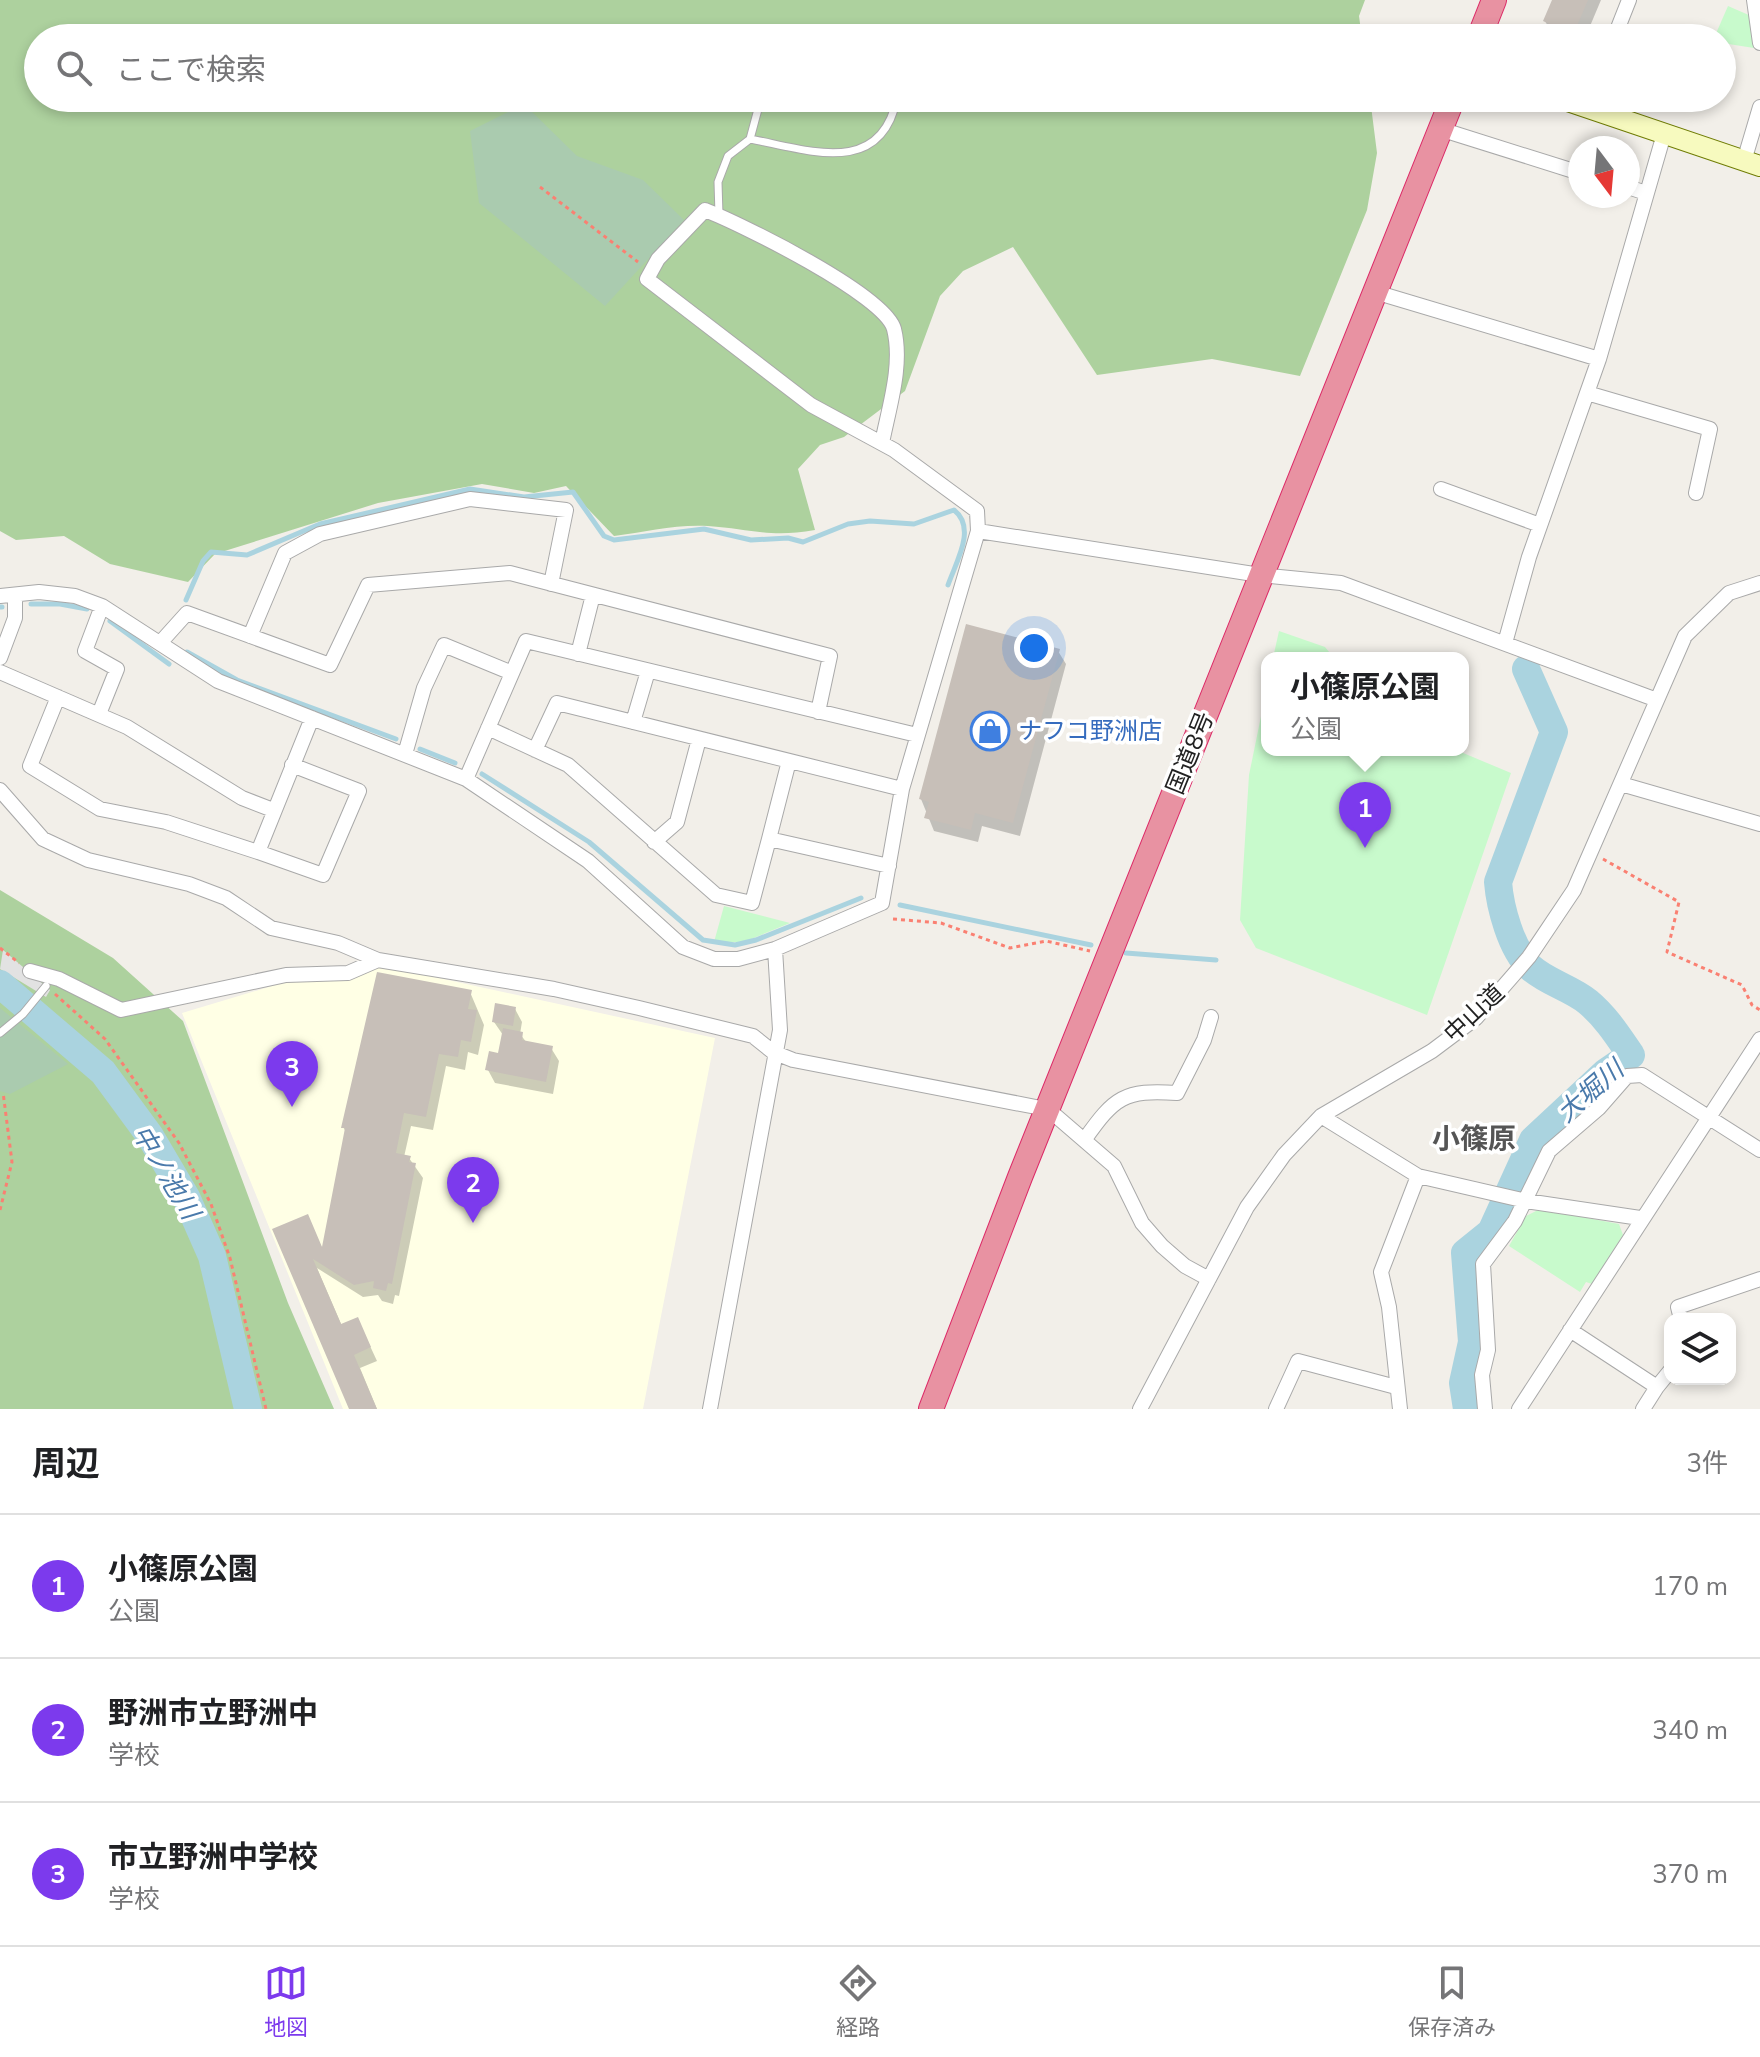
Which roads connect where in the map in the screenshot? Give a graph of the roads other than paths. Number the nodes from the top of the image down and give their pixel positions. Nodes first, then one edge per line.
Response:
1 (1494, 0) edge
2 (1629, 0) edge
3 (1754, 0) edge
4 (1485, 24) edge
5 (1620, 24) edge
6 (1760, 43) edge
7 (1760, 107) edge
8 (757, 112) edge
9 (894, 112) edge
10 (1447, 112) edge
11 (1610, 112) edge
12 (1440, 129) junction
13 (1664, 134) junction
14 (750, 139) junction
15 (1752, 164) edge
16 (1568, 169) edge
17 (1640, 191) edge
18 (1646, 193) junction
19 (719, 215) junction
20 (1375, 292) junction
21 (1599, 359) junction
22 (1587, 393) junction
23 (882, 443) junction
24 (1441, 489) dead end
25 (1696, 493) dead end
26 (1540, 525) junction
27 (978, 531) junction
28 (1260, 575) junction
29 (1760, 583) edge
30 (551, 584) junction
31 (593, 595) junction
32 (8, 596) edge
33 (102, 606) junction
34 (250, 636) junction
35 (160, 643) junction
36 (1505, 643) junction
37 (578, 654) junction
38 (0, 658) edge
39 (648, 671) junction
40 (0, 672) edge
41 (512, 673) junction
42 (58, 697) junction
43 (1657, 700) junction
44 (818, 712) junction
45 (99, 714) junction
46 (312, 718) junction
47 (633, 722) junction
48 (488, 728) junction
49 (917, 735) junction
50 (699, 739) junction
51 (535, 750) junction
52 (405, 754) junction
53 (789, 761) junction
54 (292, 765) junction
55 (466, 779) junction
56 (1621, 784) junction
57 (902, 789) junction
58 (3, 799) edge
59 (273, 810) junction
60 (1760, 824) edge
61 (769, 839) junction
62 (654, 842) junction
63 (258, 852) junction
64 (889, 866) junction
65 (775, 949) junction
66 (378, 960) junction
67 (30, 971) road end
68 (46, 986) road end
69 (1211, 1017) dead end
70 (0, 1033) edge
71 (1760, 1039) edge
72 (773, 1052) junction
73 (1047, 1111) junction
74 (1321, 1116) junction
75 (1709, 1118) junction
76 (1085, 1139) junction
77 (1760, 1150) edge
78 (1418, 1176) junction
79 (1522, 1200) junction
80 (1640, 1218) junction
81 (1209, 1279) junction
82 (1760, 1279) edge
83 (1680, 1313) edge
84 (1570, 1330) junction
85 (1664, 1378) edge
86 (1396, 1387) junction
87 (1657, 1387) junction
88 (710, 1409) edge
89 (931, 1409) edge
90 (1140, 1409) edge
91 (1276, 1409) edge
92 (1400, 1409) edge
93 (1485, 1409) edge
94 (1519, 1409) edge
95 (1643, 1409) edge

1 - 4 highway
2 - 5 street
3 - 6 street
7 - 15 street
8 - 14 lane
9 - 14 lane
10 - 12 highway, 国道8号
11 - 13 main road
12 - 16 street
12 - 20 highway, 国道8号
13 - 15 main road
13 - 18 street
14 - 19 lane
17 - 18 street
18 - 21 street
19 - 23 street
19 - 23 street
20 - 21 street
20 - 28 highway, 国道8号
21 - 22 street
22 - 25 street
22 - 26 street
23 - 27 street
24 - 26 street
26 - 36 street
27 - 28 street
27 - 49 street
28 - 36 street
28 - 73 highway, 国道8号
29 - 43 street, 中山道
30 - 31 street
30 - 34 street
30 - 34 street
31 - 37 street
31 - 44 street
32 - 33 street
32 - 38 street
33 - 35 street
33 - 45 street
34 - 35 street
35 - 46 street
36 - 43 street
37 - 39 street
37 - 41 street
39 - 44 street
39 - 47 street
40 - 42 street
41 - 48 street
41 - 52 street
42 - 45 street
42 - 63 street
43 - 56 street, 中山道
44 - 49 street
45 - 59 street
46 - 52 street
46 - 54 street
47 - 50 street
47 - 51 street
48 - 51 street
48 - 55 street
49 - 57 street
50 - 53 street
50 - 62 street
51 - 62 street
52 - 55 street
53 - 57 street
53 - 61 street
54 - 59 street
54 - 63 street
55 - 65 street
56 - 60 street
56 - 74 street, 中山道
57 - 64 street
58 - 66 street
59 - 63 street
61 - 62 street
61 - 64 street
64 - 65 street
65 - 72 street
66 - 67 street
66 - 72 street
68 - 70 lane
69 - 76 street
71 - 75 street
72 - 73 street
72 - 88 street
73 - 76 street
73 - 89 highway, 国道8号
74 - 78 street
74 - 81 street, 中山道
75 - 77 street
75 - 79 street
75 - 80 street
76 - 81 street
78 - 79 street
78 - 86 street
79 - 80 street
79 - 93 street
80 - 84 street
81 - 90 street, 中山道
82 - 83 street
84 - 87 street
84 - 94 street
85 - 87 street
86 - 91 street
86 - 92 street
87 - 95 street

